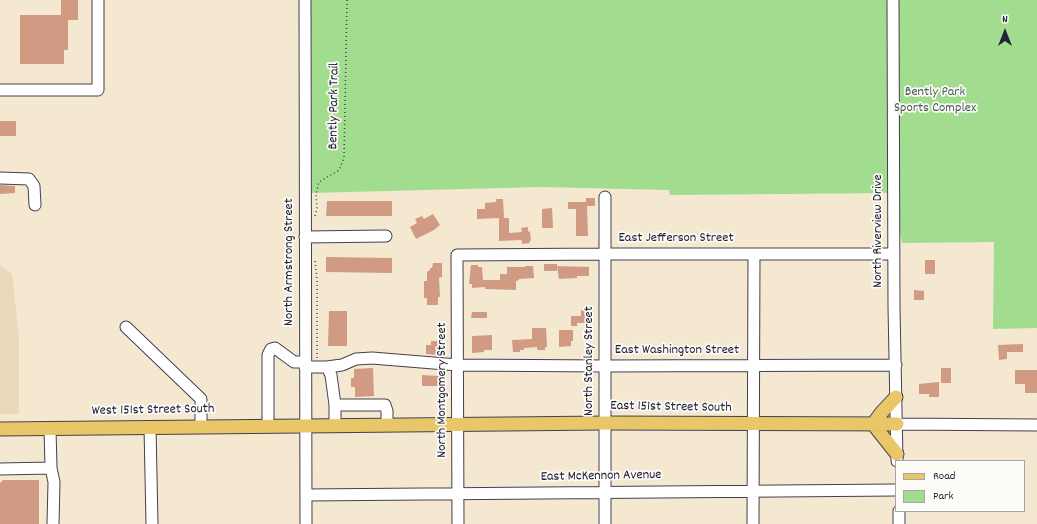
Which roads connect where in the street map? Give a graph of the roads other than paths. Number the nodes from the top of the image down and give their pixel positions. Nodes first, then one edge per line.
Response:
1 (98, 0) edge
2 (305, 0) edge
3 (893, 0) edge
4 (0, 90) edge
5 (0, 178) edge
6 (605, 198) dead end
7 (35, 205) dead end
8 (386, 236) dead end
9 (305, 237) junction
10 (606, 254) junction
11 (754, 254) junction
12 (894, 254) junction
13 (458, 255) joint
14 (126, 327) dead end
15 (305, 364) junction
16 (458, 365) junction
17 (753, 365) junction
18 (896, 365) junction
19 (606, 366) junction
20 (322, 367) junction
21 (896, 397) junction
22 (335, 405) junction
23 (605, 423) junction
24 (457, 424) junction
25 (873, 424) junction
26 (897, 424) junction
27 (387, 425) junction
28 (753, 425) junction
29 (1037, 425) edge
30 (150, 426) junction
31 (201, 426) junction
32 (268, 426) junction
33 (306, 426) junction
34 (335, 426) junction
35 (0, 429) edge
36 (50, 429) junction
37 (897, 457) edge
38 (51, 468) junction
39 (0, 469) edge
40 (895, 490) edge
41 (606, 492) junction
42 (753, 492) junction
43 (458, 494) junction
44 (306, 495) junction
45 (898, 512) edge
46 (53, 524) edge
47 (152, 524) edge
48 (306, 524) edge
49 (458, 524) edge
50 (605, 524) edge
51 (753, 524) edge
52 (899, 524) edge

1 - 4 street
2 - 9 street, North Armstrong Street
3 - 12 street, North Riverview Drive
5 - 7 street
6 - 10 street, North Stanley Street
8 - 9 street
9 - 15 street, North Armstrong Street
10 - 11 street, East Jefferson Street
10 - 13 street, East Jefferson Street
10 - 19 street, North Stanley Street
11 - 12 street, East Jefferson Street
11 - 17 street
12 - 18 street, North Riverview Drive
13 - 16 street, North Montgomery Street
14 - 31 street
15 - 20 street, East Washington Street
15 - 32 street, East Washington Street
15 - 33 street, North Armstrong Street
16 - 19 street, East Washington Street
16 - 20 street, East Washington Street
16 - 24 street, North Montgomery Street
17 - 18 street, East Washington Street
17 - 19 street, East Washington Street
17 - 28 street
18 - 21 street, North Riverview Drive
19 - 23 street, North Stanley Street
20 - 22 street
21 - 25 main road
21 - 26 street, North Riverview Drive
22 - 27 street
22 - 34 street
23 - 24 main road, East 151st Street South
23 - 28 main road, East 151st Street South
23 - 41 street, North Stanley Street
24 - 27 main road, East 151st Street South
24 - 43 street, North Montgomery Street
25 - 26 main road, East 151st Street South
25 - 28 main road, East 151st Street South
25 - 37 main road
26 - 29 street, East 151st Street South
26 - 37 street, North Riverview Drive
27 - 34 main road, East 151st Street South
28 - 42 street
30 - 31 main road, West 151st Street South
30 - 36 main road, West 151st Street South
30 - 47 street
31 - 32 main road, West 151st Street South
32 - 33 main road, West 151st Street South
33 - 34 main road, East 151st Street South
33 - 44 street, North Armstrong Street
35 - 36 main road, West 151st Street South
36 - 38 street
38 - 39 street
38 - 46 street
40 - 42 street, East McKennon Avenue
41 - 42 street, East McKennon Avenue
41 - 43 street, East McKennon Avenue
41 - 50 street, North Stanley Street
42 - 51 street
43 - 44 street, East McKennon Avenue
43 - 49 street, North Montgomery Street
44 - 48 street, North Armstrong Street
45 - 52 street

